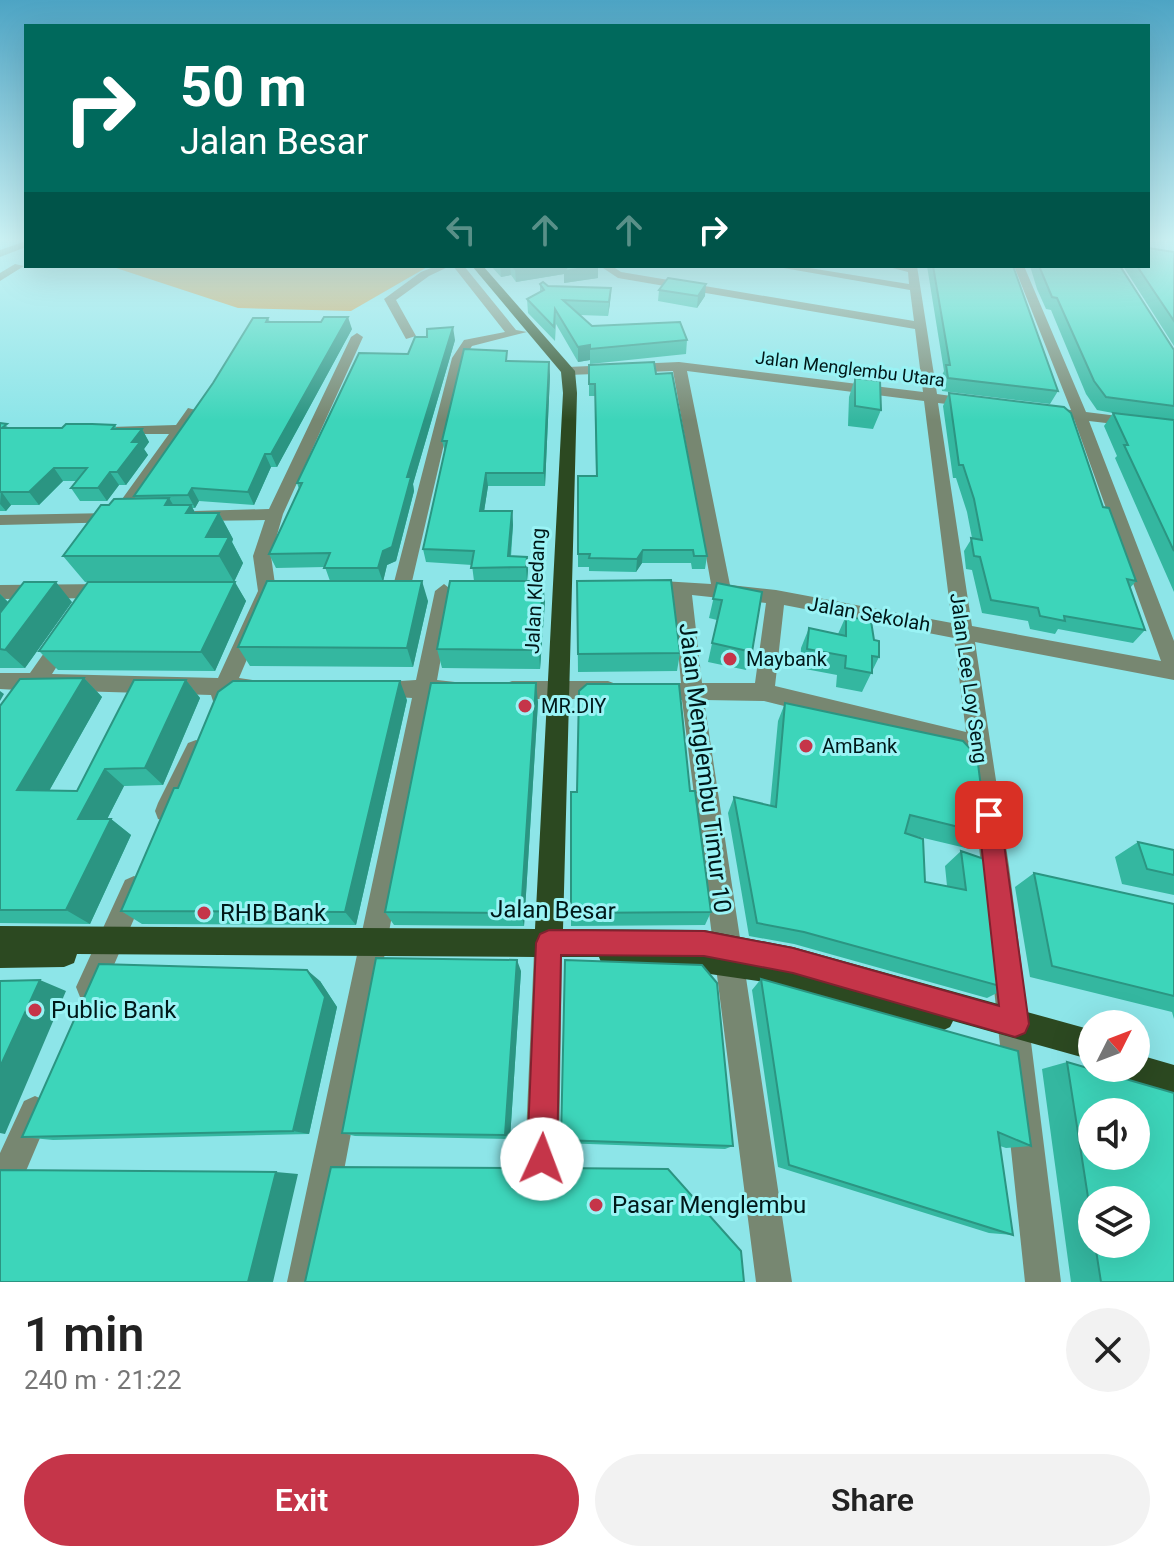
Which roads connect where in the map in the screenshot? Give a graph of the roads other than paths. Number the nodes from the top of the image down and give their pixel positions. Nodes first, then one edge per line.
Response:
1 (391, 301) edge
2 (486, 301) edge
3 (507, 301) edge
4 (771, 301) edge
5 (918, 301) edge
6 (1033, 301) edge
7 (921, 326) junction
8 (533, 330) junction
9 (513, 334) junction
10 (410, 336) dead end
11 (357, 337) dead end
12 (679, 366) junction
13 (568, 371) junction
14 (205, 394) edge
15 (930, 398) junction
16 (990, 405) edge
17 (1035, 410) edge
18 (1080, 415) junction
19 (1174, 427) edge
20 (180, 429) junction
21 (105, 430) edge
22 (275, 514) junction
23 (180, 517) edge
24 (0, 520) edge
25 (652, 585) edge
26 (682, 587) junction
27 (721, 589) junction
28 (97, 591) junction
29 (128, 591) edge
30 (0, 592) edge
31 (776, 597) junction
32 (962, 631) junction
33 (1174, 670) edge
34 (0, 681) edge
35 (35, 683) junction
36 (225, 687) junction
37 (271, 688) edge
38 (349, 688) edge
39 (426, 689) junction
40 (557, 690) junction
41 (692, 691) junction
42 (764, 692) junction
43 (0, 734) edge
44 (979, 745) junction
45 (155, 840) edge
46 (142, 869) edge
47 (0, 940) edge
48 (109, 946) junction
49 (371, 946) junction
50 (548, 948) junction
51 (0, 954) edge
52 (730, 957) junction
53 (82, 1008) edge
54 (1015, 1029) junction
55 (1078, 1042) edge
56 (1078, 1052) edge
57 (1150, 1062) edge
58 (1174, 1068) edge
59 (1150, 1074) edge
60 (50, 1079) edge
61 (1174, 1081) edge
62 (542, 1159) dead end
63 (0, 1192) edge
64 (305, 1282) edge
65 (774, 1282) edge
66 (1043, 1282) edge

1 - 10 street
2 - 9 street
3 - 8 main road
4 - 7 street
5 - 7 street, Jalan Lee Loy Seng
6 - 18 street
7 - 15 street, Jalan Lee Loy Seng
8 - 9 street
8 - 13 main road
9 - 39 street
11 - 22 street
12 - 13 street, Jalan Menglembu Utara
12 - 15 street, Jalan Menglembu Utara
12 - 27 street
13 - 40 main road, Jalan Kledang
14 - 20 street
15 - 16 street, Jalan Menglembu Utara
15 - 32 street, Jalan Lee Loy Seng
17 - 18 street
18 - 19 street
18 - 33 street
20 - 21 street
20 - 24 street
22 - 23 street
22 - 36 street
25 - 26 street, Jalan Sekolah
26 - 27 street, Jalan Sekolah
26 - 41 street, Jalan Menglembu Timur 10
27 - 31 street, Jalan Sekolah
28 - 29 street
28 - 30 street
28 - 35 street
31 - 32 street, Jalan Sekolah
31 - 42 street
32 - 33 street, Jalan Sekolah
32 - 44 street, Jalan Lee Loy Seng
34 - 35 street
35 - 36 street
35 - 43 street
36 - 37 street
36 - 45 street
38 - 39 street
39 - 40 street
39 - 49 street
40 - 41 street
40 - 50 main road, Jalan Kledang
41 - 42 street
41 - 52 street, Jalan Menglembu Timur 10
42 - 44 street
44 - 54 street, Jalan Lee Loy Seng
46 - 48 street
47 - 48 main road, Jalan Besar
48 - 49 main road, Jalan Besar
48 - 51 main road, Jalan Besar
48 - 53 street
49 - 50 main road, Jalan Besar
49 - 64 street
50 - 52 main road, Jalan Besar
50 - 62 street
52 - 54 main road, Jalan Besar
52 - 65 street, Jalan Menglembu Timur 10
54 - 55 main road, Jalan Besar
54 - 56 main road, Jalan Besar
54 - 66 street, Jalan Lee Loy Seng
57 - 58 main road
59 - 61 main road
60 - 63 street

